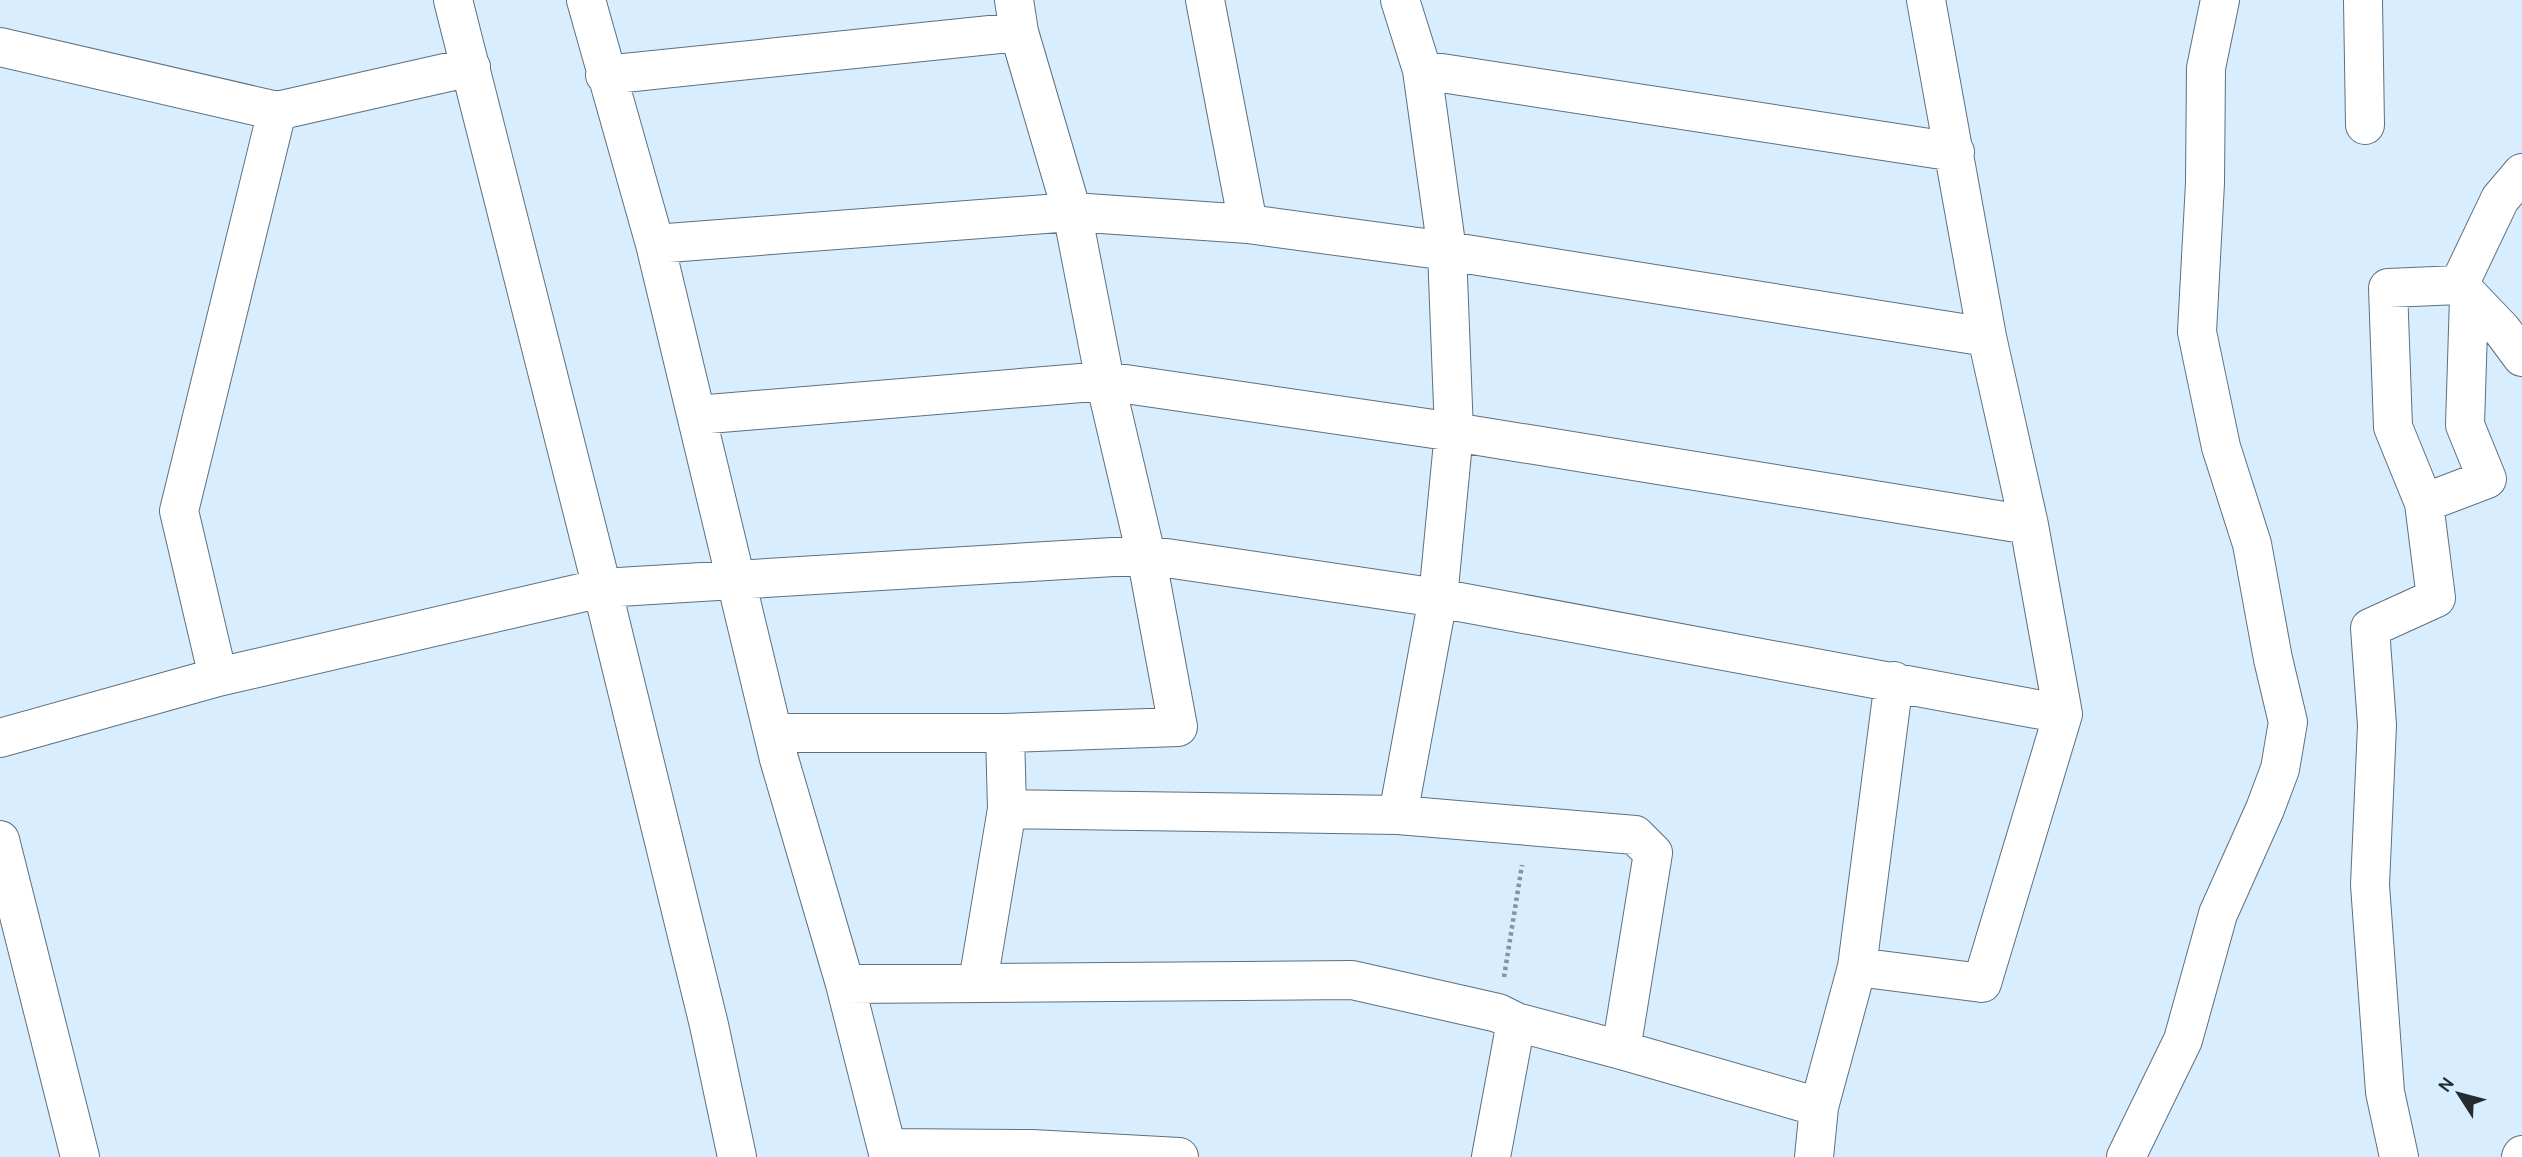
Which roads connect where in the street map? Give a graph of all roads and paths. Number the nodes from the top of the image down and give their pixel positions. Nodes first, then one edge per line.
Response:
1 (453, 0) edge
2 (586, 0) edge
3 (1205, 0) edge
4 (1400, 0) edge
5 (1926, 0) edge
6 (2220, 0) edge
7 (2363, 0) edge
8 (1017, 16) edge
9 (0, 47) edge
10 (471, 67) junction
11 (1422, 70) junction
12 (605, 75) junction
13 (277, 111) junction
14 (2365, 124) dead end
15 (1955, 152) junction
16 (2522, 173) edge
17 (1072, 212) junction
18 (1248, 224) junction
19 (654, 244) junction
20 (1447, 251) junction
21 (2464, 291) junction
22 (1987, 337) junction
23 (2522, 357) edge
24 (1105, 381) junction
25 (697, 415) junction
26 (1454, 432) junction
27 (2424, 503) junction
28 (2029, 525) junction
29 (1146, 555) junction
30 (736, 580) junction
31 (602, 588) junction
32 (1438, 598) junction
33 (218, 677) junction
34 (1894, 681) junction
35 (2063, 713) junction
36 (774, 733) junction
37 (1005, 733) junction
38 (0, 738) edge
39 (1007, 809) junction
40 (1398, 815) junction
41 (0, 840) edge
42 (1857, 967) junction
43 (978, 982) junction
44 (845, 984) junction
45 (1516, 1022) junction
46 (1621, 1050) junction
47 (1819, 1107) junction
48 (888, 1152) edge
49 (80, 1157) edge
50 (737, 1157) edge
51 (1179, 1157) edge
52 (1491, 1157) edge
53 (1814, 1157) edge
54 (2126, 1157) edge
55 (2399, 1157) edge

1 - 10 street
2 - 12 street
3 - 18 street
4 - 11 street
5 - 15 street
6 - 54 street
7 - 14 street
8 - 12 street
8 - 17 street
9 - 13 street
10 - 13 street
10 - 31 street
11 - 15 street
11 - 20 street
12 - 19 street
13 - 33 street
15 - 22 street
16 - 21 street
17 - 18 street
17 - 19 street
17 - 24 street
18 - 20 street
19 - 25 street
20 - 22 street
20 - 26 street
21 - 23 street
21 - 27 street
21 - 27 street
22 - 28 street
24 - 25 street
24 - 26 street
24 - 29 street
25 - 30 street
26 - 28 street
26 - 32 street
27 - 55 street
28 - 35 street
29 - 30 street
29 - 32 street
29 - 37 street
30 - 31 street
30 - 36 street
31 - 33 street
31 - 50 street
32 - 34 street
32 - 40 street
33 - 38 street
34 - 35 street
34 - 42 street
35 - 42 street
36 - 37 street
36 - 44 street
37 - 39 street
39 - 40 street
39 - 43 street
40 - 46 street
41 - 49 street
42 - 47 street
43 - 44 street
43 - 45 street
44 - 48 street
45 - 46 street
45 - 52 street
46 - 47 street
47 - 53 street
48 - 51 street

